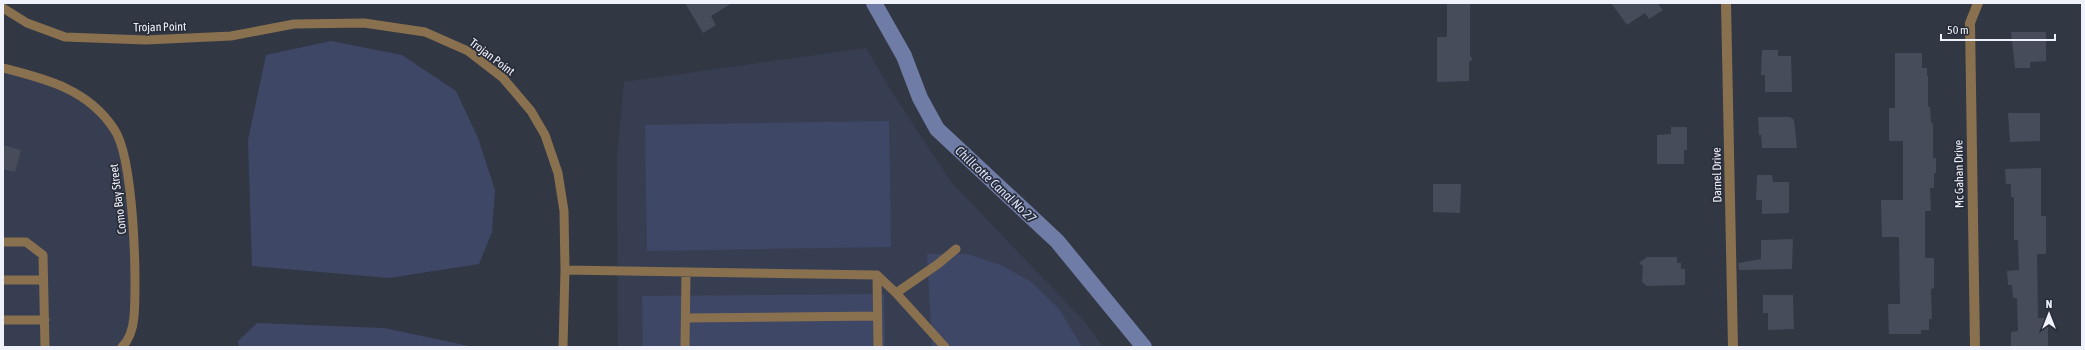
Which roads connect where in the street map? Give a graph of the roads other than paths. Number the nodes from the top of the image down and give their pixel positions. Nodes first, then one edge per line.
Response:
1 (1726, 3) edge
2 (1978, 3) edge
3 (3, 8) edge
4 (3, 68) edge
5 (3, 242) edge
6 (956, 249) dead end
7 (565, 270) junction
8 (686, 272) junction
9 (877, 275) junction
10 (3, 280) edge
11 (43, 280) junction
12 (896, 292) junction
13 (877, 316) junction
14 (686, 318) junction
15 (3, 320) edge
16 (44, 320) junction
17 (45, 347) edge
18 (122, 347) edge
19 (563, 347) edge
20 (685, 347) edge
21 (878, 347) edge
22 (945, 347) edge
23 (1733, 347) edge
24 (1975, 347) edge

1 - 23 street, Darnel Drive
2 - 24 street, Mc Gahan Drive
3 - 7 lane, Trojan Point
4 - 18 lane, Como Bay Street
5 - 11 lane
6 - 12 lane
7 - 8 lane
7 - 19 lane, Trojan Point
8 - 9 lane
8 - 14 lane
9 - 12 lane
9 - 13 lane
10 - 11 lane
11 - 16 lane
12 - 22 lane
13 - 14 lane
13 - 21 lane
14 - 20 lane
15 - 16 lane
16 - 17 lane

